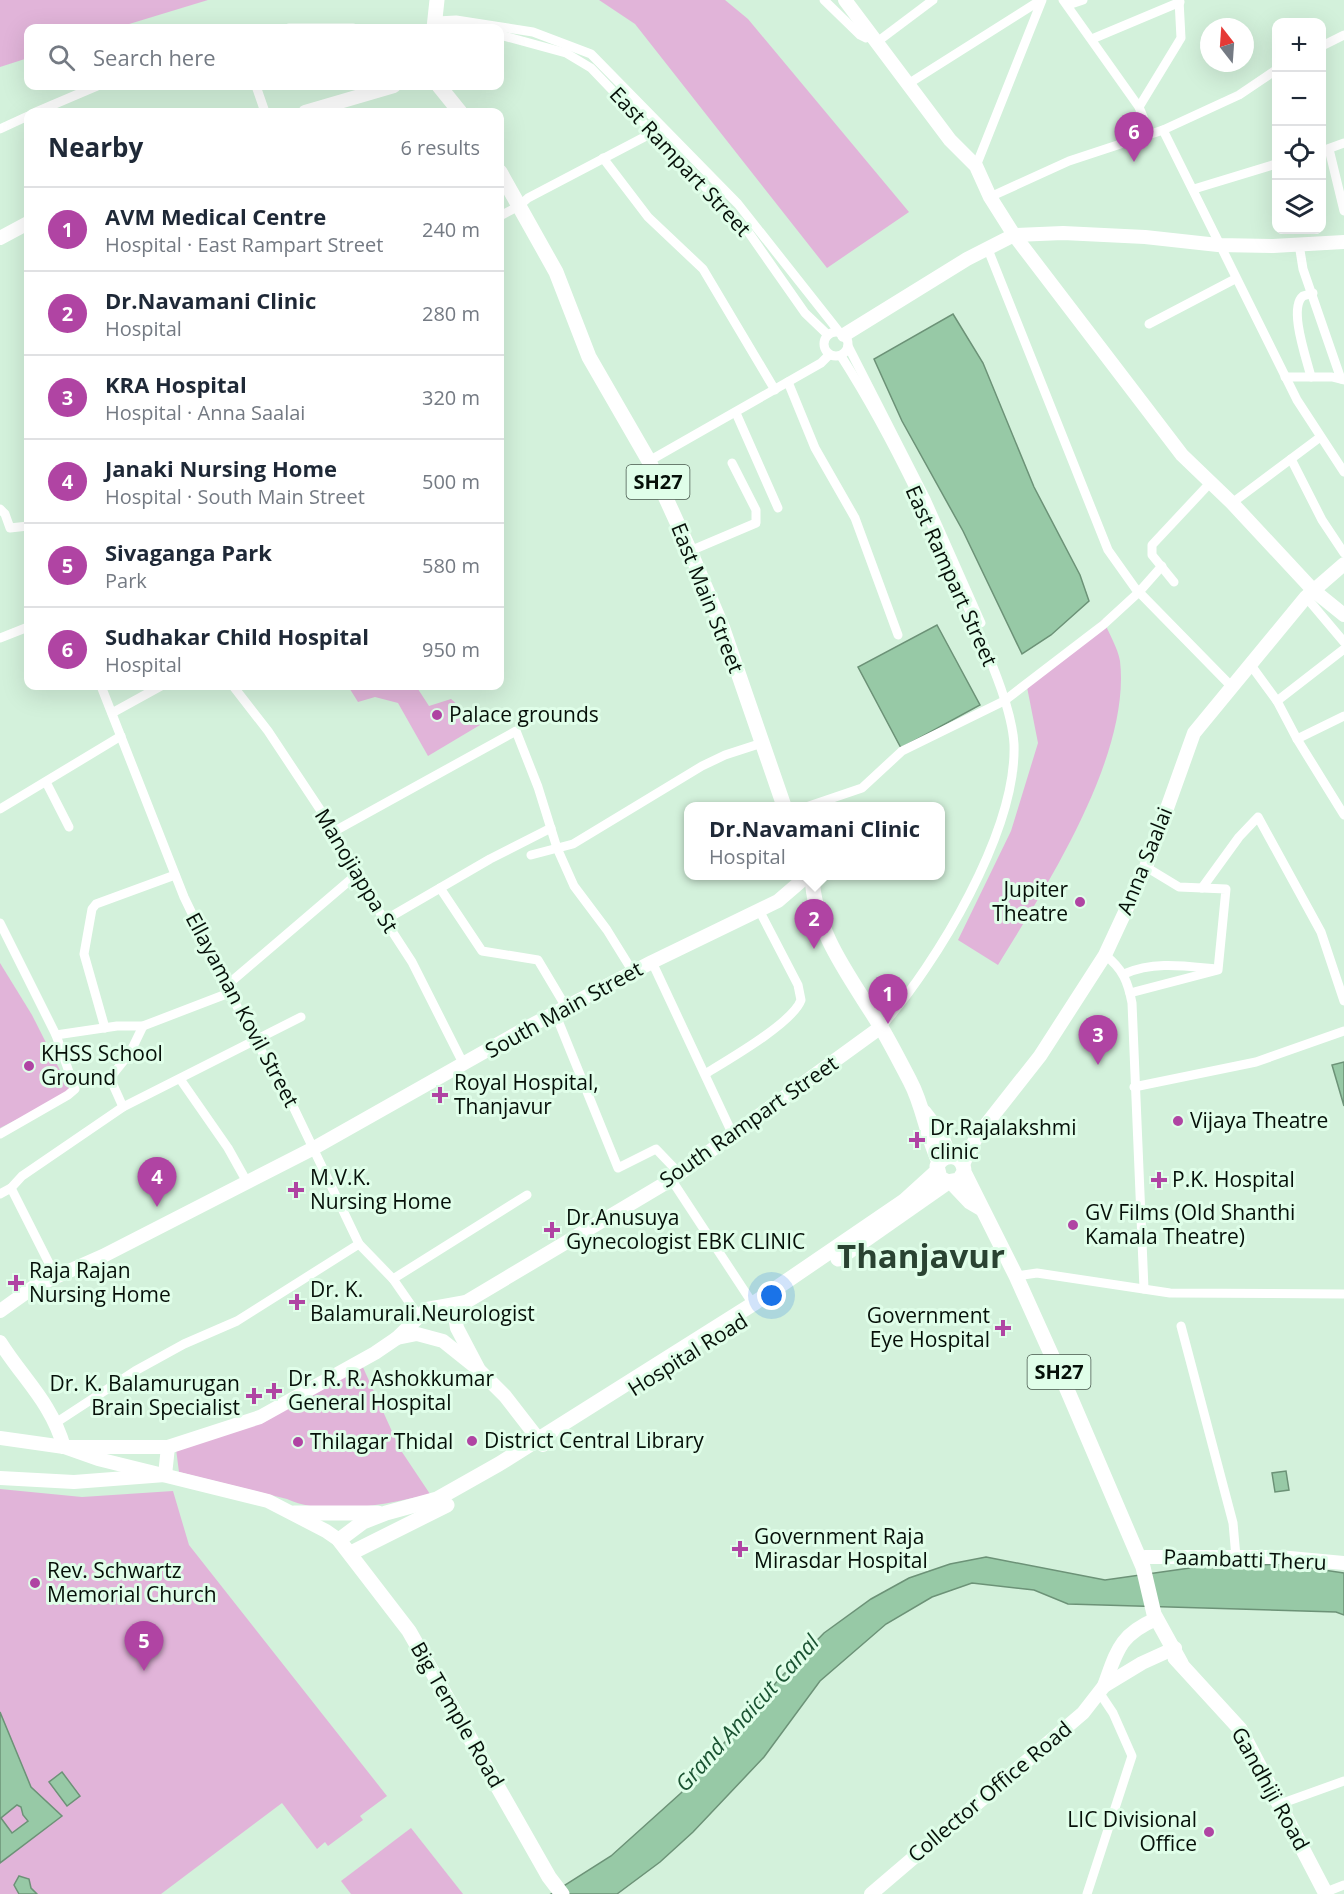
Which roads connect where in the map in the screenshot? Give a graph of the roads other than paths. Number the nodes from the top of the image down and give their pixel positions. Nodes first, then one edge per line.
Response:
1 (437, 0) edge
2 (824, 0) edge
3 (845, 0) edge
4 (933, 0) edge
5 (1042, 0) edge
6 (1083, 0) edge
7 (1180, 1) edge
8 (1065, 3) edge
9 (439, 24) edge
10 (445, 24) edge
11 (482, 24) edge
12 (504, 27) edge
13 (1344, 35) edge
14 (504, 36) edge
15 (874, 38) junction
16 (1092, 39) junction
17 (1326, 44) edge
18 (1273, 72) edge
19 (908, 84) junction
20 (88, 90) edge
21 (257, 90) edge
22 (384, 90) edge
23 (442, 90) edge
24 (1139, 107) junction
25 (45, 108) edge
26 (264, 108) edge
27 (338, 108) edge
28 (457, 108) edge
29 (24, 118) edge
30 (0, 129) edge
31 (1163, 130) junction
32 (652, 133) junction
33 (1150, 134) junction
34 (1344, 143) edge
35 (1326, 150) edge
36 (1326, 153) edge
37 (603, 158) junction
38 (1272, 165) edge
39 (976, 166) junction
40 (504, 179) edge
41 (1194, 189) junction
42 (990, 196) junction
43 (519, 206) junction
44 (1344, 211) edge
45 (504, 214) edge
46 (24, 225) edge
47 (1014, 235) junction
48 (0, 238) edge
49 (1344, 242) edge
50 (1299, 244) junction
51 (1218, 245) junction
52 (987, 247) junction
53 (1235, 279) junction
54 (1313, 293) junction
55 (1149, 324) dead end
56 (828, 335) junction
57 (844, 338) junction
58 (829, 355) junction
59 (841, 356) junction
60 (1285, 377) junction
61 (1311, 377) junction
62 (1342, 379) edge
63 (788, 382) junction
64 (774, 390) junction
65 (736, 413) junction
66 (1319, 438) junction
67 (1291, 459) junction
68 (649, 461) junction
69 (732, 463) dead end
70 (1344, 472) edge
71 (1210, 483) junction
72 (1232, 503) junction
73 (778, 508) dead end
74 (0, 509) edge
75 (24, 526) edge
76 (690, 551) junction
77 (1344, 553) edge
78 (1344, 564) edge
79 (1162, 566) junction
80 (1174, 582) dead end
81 (1139, 592) junction
82 (1310, 594) junction
83 (1344, 615) edge
84 (24, 629) edge
85 (898, 635) dead end
86 (0, 638) edge
87 (1344, 642) edge
88 (1344, 649) edge
89 (990, 654) junction
90 (1250, 664) junction
91 (1232, 687) junction
92 (103, 690) edge
93 (155, 690) edge
94 (239, 690) edge
95 (1277, 701) junction
96 (1004, 702) junction
97 (113, 716) junction
98 (1344, 716) edge
99 (121, 736) junction
100 (1297, 739) junction
101 (762, 742) junction
102 (46, 782) junction
103 (782, 802) edge
104 (823, 802) edge
105 (0, 808) edge
106 (1344, 815) edge
107 (69, 827) dead end
108 (551, 828) junction
109 (333, 832) junction
110 (557, 849) junction
111 (531, 855) dead end
112 (1146, 867) junction
113 (175, 874) junction
114 (356, 875) junction
115 (802, 880) edge
116 (812, 880) edge
117 (440, 888) junction
118 (1202, 888) junction
119 (759, 910) junction
120 (385, 920) junction
121 (0, 923) edge
122 (1105, 955) junction
123 (652, 962) junction
124 (1218, 970) junction
125 (633, 972) junction
126 (1124, 974) junction
127 (228, 989) junction
128 (1130, 993) junction
129 (1344, 1001) edge
130 (561, 1010) junction
131 (301, 1017) dead end
132 (143, 1026) junction
133 (881, 1027) junction
134 (105, 1028) junction
135 (1344, 1031) edge
136 (56, 1035) junction
137 (258, 1041) junction
138 (464, 1065) junction
139 (705, 1074) junction
140 (180, 1079) junction
141 (1134, 1088) junction
142 (123, 1107) junction
143 (0, 1134) edge
144 (733, 1135) junction
145 (314, 1148) junction
146 (951, 1168) junction
147 (675, 1176) junction
148 (247, 1182) junction
149 (11, 1188) junction
150 (0, 1194) edge
151 (527, 1195) dead end
152 (359, 1244) junction
153 (1016, 1276) junction
154 (56, 1277) junction
155 (393, 1279) junction
156 (1144, 1289) junction
157 (1344, 1294) edge
158 (466, 1302) junction
159 (753, 1304) junction
160 (0, 1311) edge
161 (417, 1315) junction
162 (1181, 1326) dead end
163 (397, 1338) junction
164 (0, 1342) edge
165 (478, 1369) junction
166 (57, 1422) junction
167 (0, 1438) edge
168 (541, 1442) junction
169 (64, 1447) junction
170 (168, 1447) junction
171 (165, 1475) junction
172 (0, 1478) edge
173 (294, 1513) junction
174 (386, 1513) junction
175 (396, 1528) junction
176 (339, 1540) junction
177 (351, 1553) junction
178 (1236, 1557) junction
179 (1344, 1563) edge
180 (1141, 1565) junction
181 (378, 1588) junction
182 (1151, 1618) junction
183 (1172, 1650) junction
184 (1101, 1689) junction
185 (1344, 1781) edge
186 (1280, 1804) junction
187 (1344, 1885) edge
188 (558, 1889) edge
189 (1326, 1893) edge
190 (871, 1894) edge
191 (1087, 1894) edge

1 - 9 main road
2 - 15 street
3 - 15 street
4 - 15 street
5 - 19 street
5 - 39 street
6 - 8 street
7 - 16 street
7 - 24 street
8 - 16 street
10 - 11 street
12 - 57 street
13 - 17 street
14 - 32 street, East Rampart Street
15 - 19 street
16 - 24 street
18 - 31 street
19 - 39 street
20 - 25 street
21 - 26 street
22 - 27 street
23 - 28 main road
24 - 33 street
29 - 30 street
31 - 33 street
31 - 41 street
32 - 37 street
32 - 56 street, East Rampart Street
33 - 42 street
34 - 35 street
36 - 44 street
37 - 43 street
37 - 64 street
38 - 41 street
39 - 42 street
40 - 43 main road, East Main Street / SH27
41 - 51 street
42 - 47 street
43 - 45 street
43 - 68 main road, East Main Street / SH27
46 - 48 street
47 - 51 street
47 - 52 street
47 - 71 street
49 - 50 street
50 - 51 street
50 - 54 street
51 - 53 street
52 - 57 street
52 - 81 street
53 - 55 street
53 - 60 street
54 - 61 street
54 - 62 street
56 - 57 street
56 - 58 street
57 - 59 street
57 - 89 street
58 - 59 street
58 - 63 street
59 - 89 street, East Rampart Street
60 - 61 street
60 - 66 street
61 - 62 street
63 - 64 street
63 - 85 street
64 - 65 street
65 - 68 street
65 - 73 street
66 - 67 street
66 - 70 street
67 - 72 street
67 - 77 street
68 - 76 main road, East Main Street / SH27
69 - 76 street
71 - 72 street
71 - 79 street
72 - 82 street
74 - 75 street
76 - 101 main road, East Main Street / SH27
78 - 82 street, Anna Saalai
79 - 80 street
79 - 81 street
81 - 91 street
81 - 96 street
82 - 83 street
82 - 87 street
82 - 90 street, Anna Saalai
84 - 86 street
88 - 95 street
89 - 96 street, East Rampart Street
90 - 91 street, Anna Saalai
90 - 95 street
91 - 112 street, Anna Saalai
92 - 97 street, Ellayaman Kovil Street
93 - 97 street
94 - 109 street, Manojiappa St
95 - 100 street
96 - 104 street
96 - 133 street, East Rampart Street
97 - 99 street, Ellayaman Kovil Street
98 - 100 street
99 - 102 street
99 - 113 street, Ellayaman Kovil Street
100 - 106 street
101 - 103 main road, East Main Street / SH27
101 - 110 street
102 - 105 street
102 - 107 street
108 - 109 street
108 - 110 street
108 - 117 street
109 - 114 street, Manojiappa St
110 - 111 street
110 - 125 street
112 - 118 street
112 - 122 street, Anna Saalai
113 - 127 street, Ellayaman Kovil Street
113 - 134 street
114 - 120 street, Manojiappa St
114 - 127 street
115 - 119 street, South Main Street
116 - 133 main road, SH27
117 - 120 street
117 - 130 street
118 - 124 street
118 - 129 street
119 - 123 street, South Main Street
119 - 139 street
120 - 138 street, Manojiappa St
121 - 136 street
122 - 126 street
122 - 146 street, Anna Saalai
123 - 125 street, South Main Street
123 - 139 street
124 - 126 street
124 - 128 street
125 - 130 street, South Main Street
126 - 128 street
127 - 132 street
127 - 137 street, Ellayaman Kovil Street
128 - 141 street
130 - 138 street, South Main Street
130 - 147 street
131 - 137 street
132 - 134 street
132 - 142 street
133 - 144 street, South Rampart Street
133 - 146 main road, SH27
134 - 136 street
135 - 141 street
136 - 143 street
137 - 140 street
137 - 145 street, Ellayaman Kovil Street
138 - 145 street, South Main Street
139 - 144 street
140 - 142 street
140 - 148 street
141 - 156 street
142 - 149 street
144 - 147 street, South Rampart Street
145 - 148 street, South Main Street
145 - 152 street, Ellayaman Kovil Street
146 - 153 main road, SH27
146 - 159 main road, Hospital Road
146 - 168 main road, Hospital Road
147 - 158 street, South Rampart Street
147 - 159 street
148 - 154 street, South Main Street
149 - 150 street
149 - 154 street
151 - 155 street
152 - 155 street, Ellayaman Kovil Street
152 - 166 street
153 - 156 street
153 - 180 main road, SH27
154 - 160 street, South Main Street
155 - 161 street, Ellayaman Kovil Street
156 - 157 street
158 - 161 street, South Rampart Street
158 - 165 street
159 - 168 main road, Hospital Road
161 - 163 street, South Rampart Street
162 - 178 street
163 - 165 street
163 - 170 street, South Rampart Street
164 - 166 street
165 - 168 street
166 - 169 street
167 - 169 street
168 - 174 main road, Hospital Road
168 - 175 main road, Hospital Road
169 - 170 street, South Rampart Street
169 - 171 street
170 - 171 street
171 - 172 street
171 - 173 street
173 - 174 main road
173 - 176 street
174 - 176 main road
175 - 177 main road, Hospital Road
175 - 181 main road
176 - 177 main road, Big Temple Road
177 - 181 main road, Big Temple Road
178 - 179 street, Paambatti Theru
178 - 180 street, Paambatti Theru
180 - 182 main road, SH27
181 - 188 main road, Big Temple Road
182 - 183 main road, Gandhiji Road / SH27
182 - 184 street, Collector Office Road
183 - 184 street, Collector Office Road
183 - 186 main road, Gandhiji Road / SH27
184 - 190 street, Collector Office Road
184 - 191 street
185 - 186 street
186 - 189 main road, Gandhiji Road / SH27
187 - 189 street

